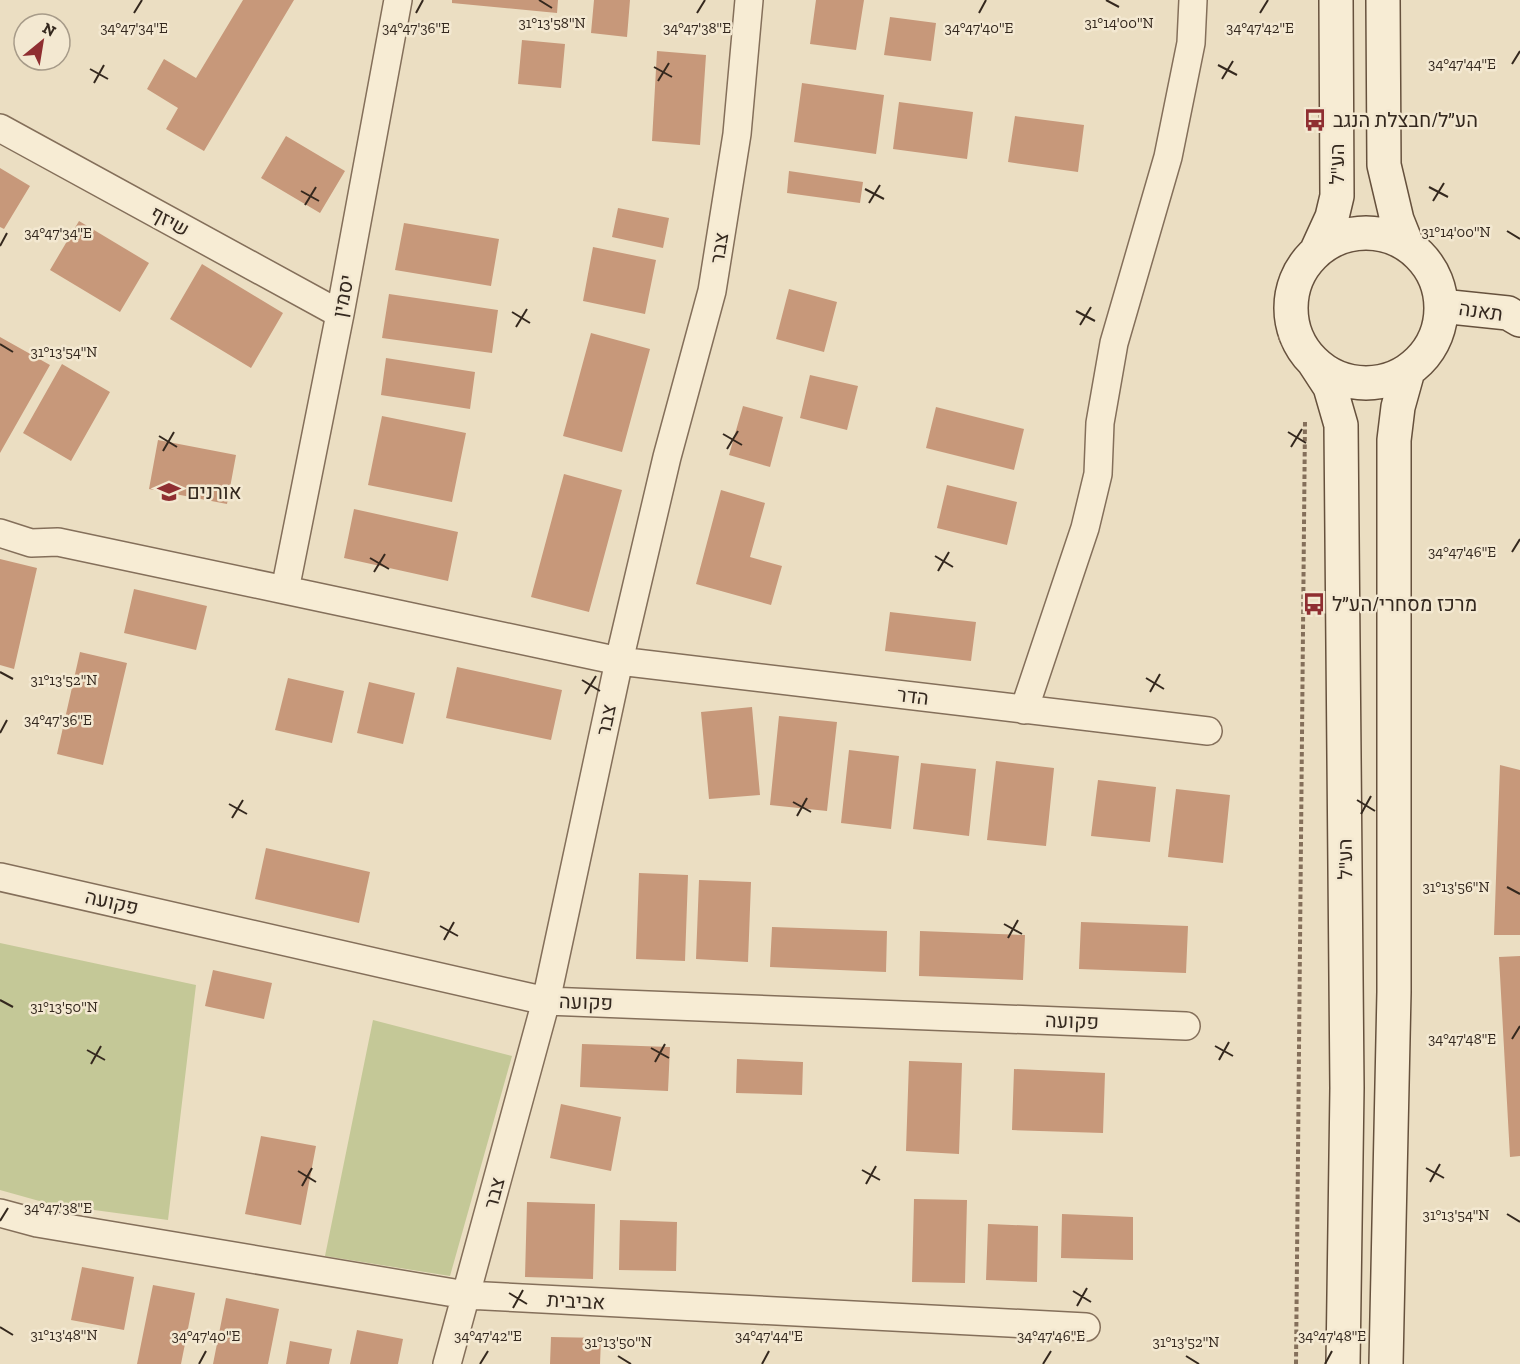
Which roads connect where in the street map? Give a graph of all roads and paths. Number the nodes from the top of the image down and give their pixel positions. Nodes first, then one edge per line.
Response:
1 (398, 0) edge
2 (749, 0) edge
3 (1193, 0) edge
4 (1336, 0) edge
5 (1383, 0) edge
6 (0, 128) edge
7 (1407, 245) junction
8 (1305, 255) junction
9 (1442, 306) junction
10 (340, 314) junction
11 (1520, 320) edge
12 (1301, 359) junction
13 (1408, 371) junction
14 (1305, 420) dead end
15 (0, 533) edge
16 (285, 590) junction
17 (619, 661) junction
18 (1024, 710) junction
19 (1208, 731) dead end
20 (0, 877) edge
21 (546, 1001) junction
22 (1186, 1026) dead end
23 (0, 1213) edge
24 (466, 1295) junction
25 (1086, 1327) dead end
26 (447, 1364) edge
27 (1296, 1364) edge
28 (1343, 1364) edge
29 (1386, 1364) edge

1 - 10 street, יסמין
2 - 17 street, צבר
3 - 18 street
4 - 8 street, הע"ל
5 - 7 street
6 - 10 street, שיזף
7 - 8 street
7 - 9 street
8 - 12 street
8 - 12 path
9 - 11 street, תאנה
9 - 13 street
10 - 16 street, יסמין
12 - 13 street
12 - 28 street, הע"ל
13 - 29 street
14 - 27 path
15 - 16 street
16 - 17 street
17 - 18 street, הדר
17 - 21 street, צבר
18 - 19 street, הדר
20 - 21 street, פקועה
21 - 22 street, פקועה
21 - 24 street, צבר
23 - 24 street, אביבית
24 - 25 street, אביבית
24 - 26 street, צבר

